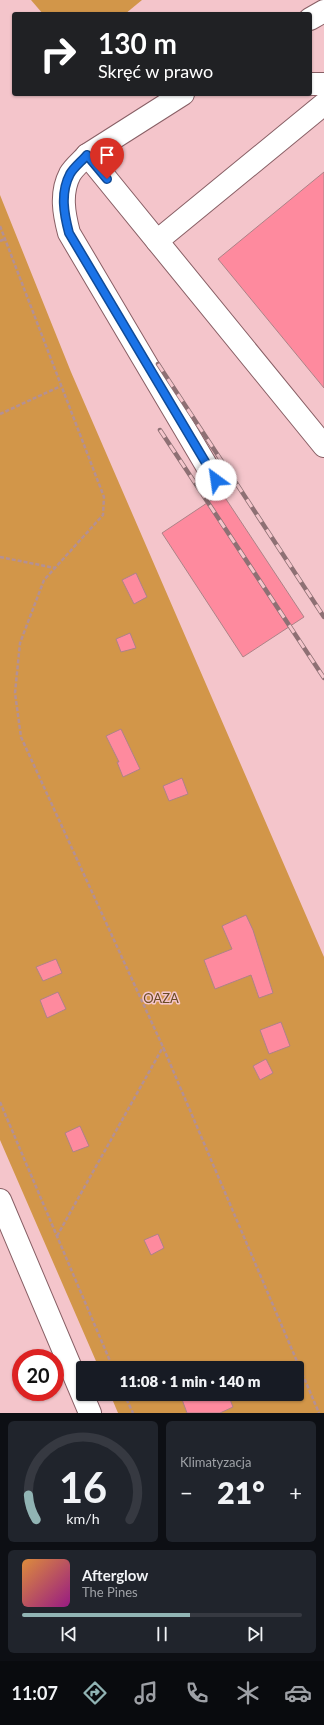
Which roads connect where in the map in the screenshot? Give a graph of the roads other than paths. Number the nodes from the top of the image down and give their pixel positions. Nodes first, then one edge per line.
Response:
1 (324, 11) edge
2 (312, 18) edge
3 (312, 84) edge
4 (324, 84) edge
5 (180, 96) edge
6 (324, 104) edge
7 (87, 155) junction
8 (157, 240) junction
9 (324, 446) edge
10 (216, 480) dead end
11 (0, 1200) edge
12 (90, 1413) edge

1 - 2 lane
3 - 4 lane
5 - 7 lane
6 - 8 lane
7 - 8 lane
7 - 10 lane
8 - 9 lane
11 - 12 lane

